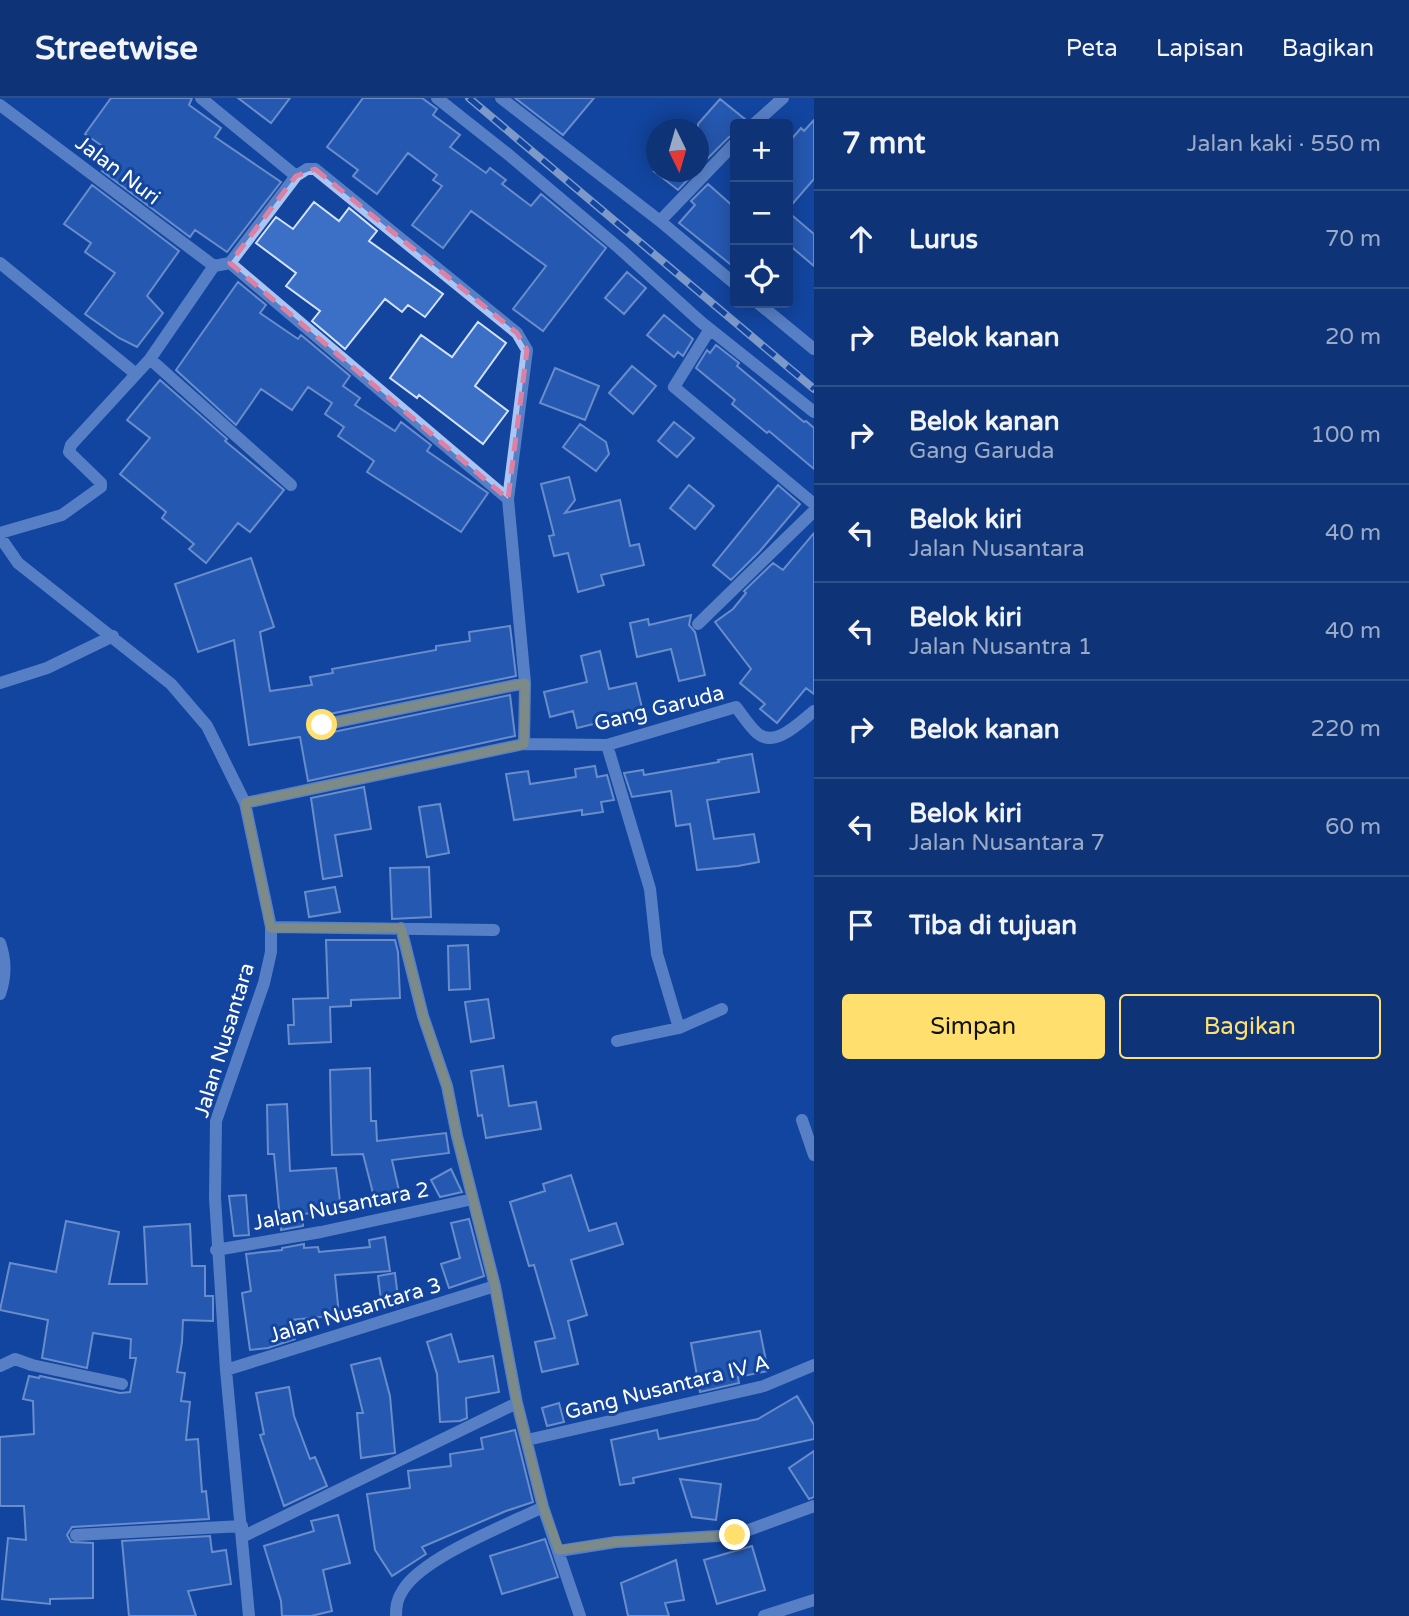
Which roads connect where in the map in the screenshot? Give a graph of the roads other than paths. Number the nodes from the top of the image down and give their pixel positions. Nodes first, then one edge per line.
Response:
1 (201, 98) edge
2 (437, 98) edge
3 (501, 98) edge
4 (783, 98) edge
5 (0, 106) edge
6 (760, 119) edge
7 (730, 149) edge
8 (296, 176) junction
9 (660, 221) junction
10 (230, 263) junction
11 (0, 264) edge
12 (214, 266) junction
13 (730, 280) edge
14 (764, 308) edge
15 (710, 329) junction
16 (814, 349) edge
17 (150, 359) junction
18 (136, 374) junction
19 (814, 412) edge
20 (291, 485) dead end
21 (508, 499) junction
22 (814, 504) edge
23 (814, 511) edge
24 (0, 535) edge
25 (698, 624) dead end
26 (113, 636) junction
27 (0, 683) edge
28 (525, 683) junction
29 (814, 711) edge
30 (322, 725) dead end
31 (524, 744) junction
32 (607, 745) junction
33 (245, 803) junction
34 (271, 928) junction
35 (401, 928) junction
36 (494, 930) dead end
37 (0, 943) edge
38 (0, 994) edge
39 (722, 1009) dead end
40 (679, 1028) junction
41 (617, 1041) dead end
42 (802, 1120) dead end
43 (814, 1155) edge
44 (473, 1199) junction
45 (216, 1250) junction
46 (495, 1286) junction
47 (814, 1365) edge
48 (0, 1366) edge
49 (226, 1370) junction
50 (122, 1384) dead end
51 (517, 1403) junction
52 (527, 1440) junction
53 (814, 1506) edge
54 (543, 1507) junction
55 (242, 1532) junction
56 (76, 1535) dead end
57 (559, 1550) junction
58 (814, 1600) edge
59 (249, 1616) edge
60 (396, 1616) edge
61 (580, 1616) edge
62 (764, 1616) edge

1 - 8 street
2 - 15 street
3 - 9 street
4 - 6 street
5 - 12 street, Jalan Nuri
7 - 9 street
8 - 10 street
8 - 21 street
9 - 13 street
10 - 12 street
10 - 21 street
11 - 18 street
12 - 17 street
14 - 16 street
15 - 19 street
15 - 22 street
17 - 18 street
17 - 20 street
18 - 24 street
21 - 28 street
23 - 25 street
24 - 26 street, Jalan Nusantara
26 - 27 street
26 - 33 street, Jalan Nusantara
28 - 30 street
28 - 31 street
29 - 32 street, Gang Garuda
31 - 32 street, Gang Garuda
31 - 33 street, Gang Garuda
32 - 40 street
33 - 34 street, Jalan Nusantara
34 - 35 street
34 - 45 street, Jalan Nusantara
35 - 36 street
35 - 44 street
37 - 38 street
39 - 40 street
40 - 41 street
42 - 43 street
44 - 45 street, Jalan Nusantara 2
44 - 46 street
45 - 49 street, Jalan Nusantara
46 - 49 street, Jalan Nusantara 3
46 - 51 street
47 - 52 street, Gang Nusantara IV A
48 - 50 street
49 - 55 street, Jalan Nusantara
51 - 52 street
51 - 55 street
52 - 54 street
53 - 57 street
54 - 57 street
54 - 60 street
55 - 56 street
55 - 59 street, Jalan Nusantara
57 - 61 street
58 - 62 street

